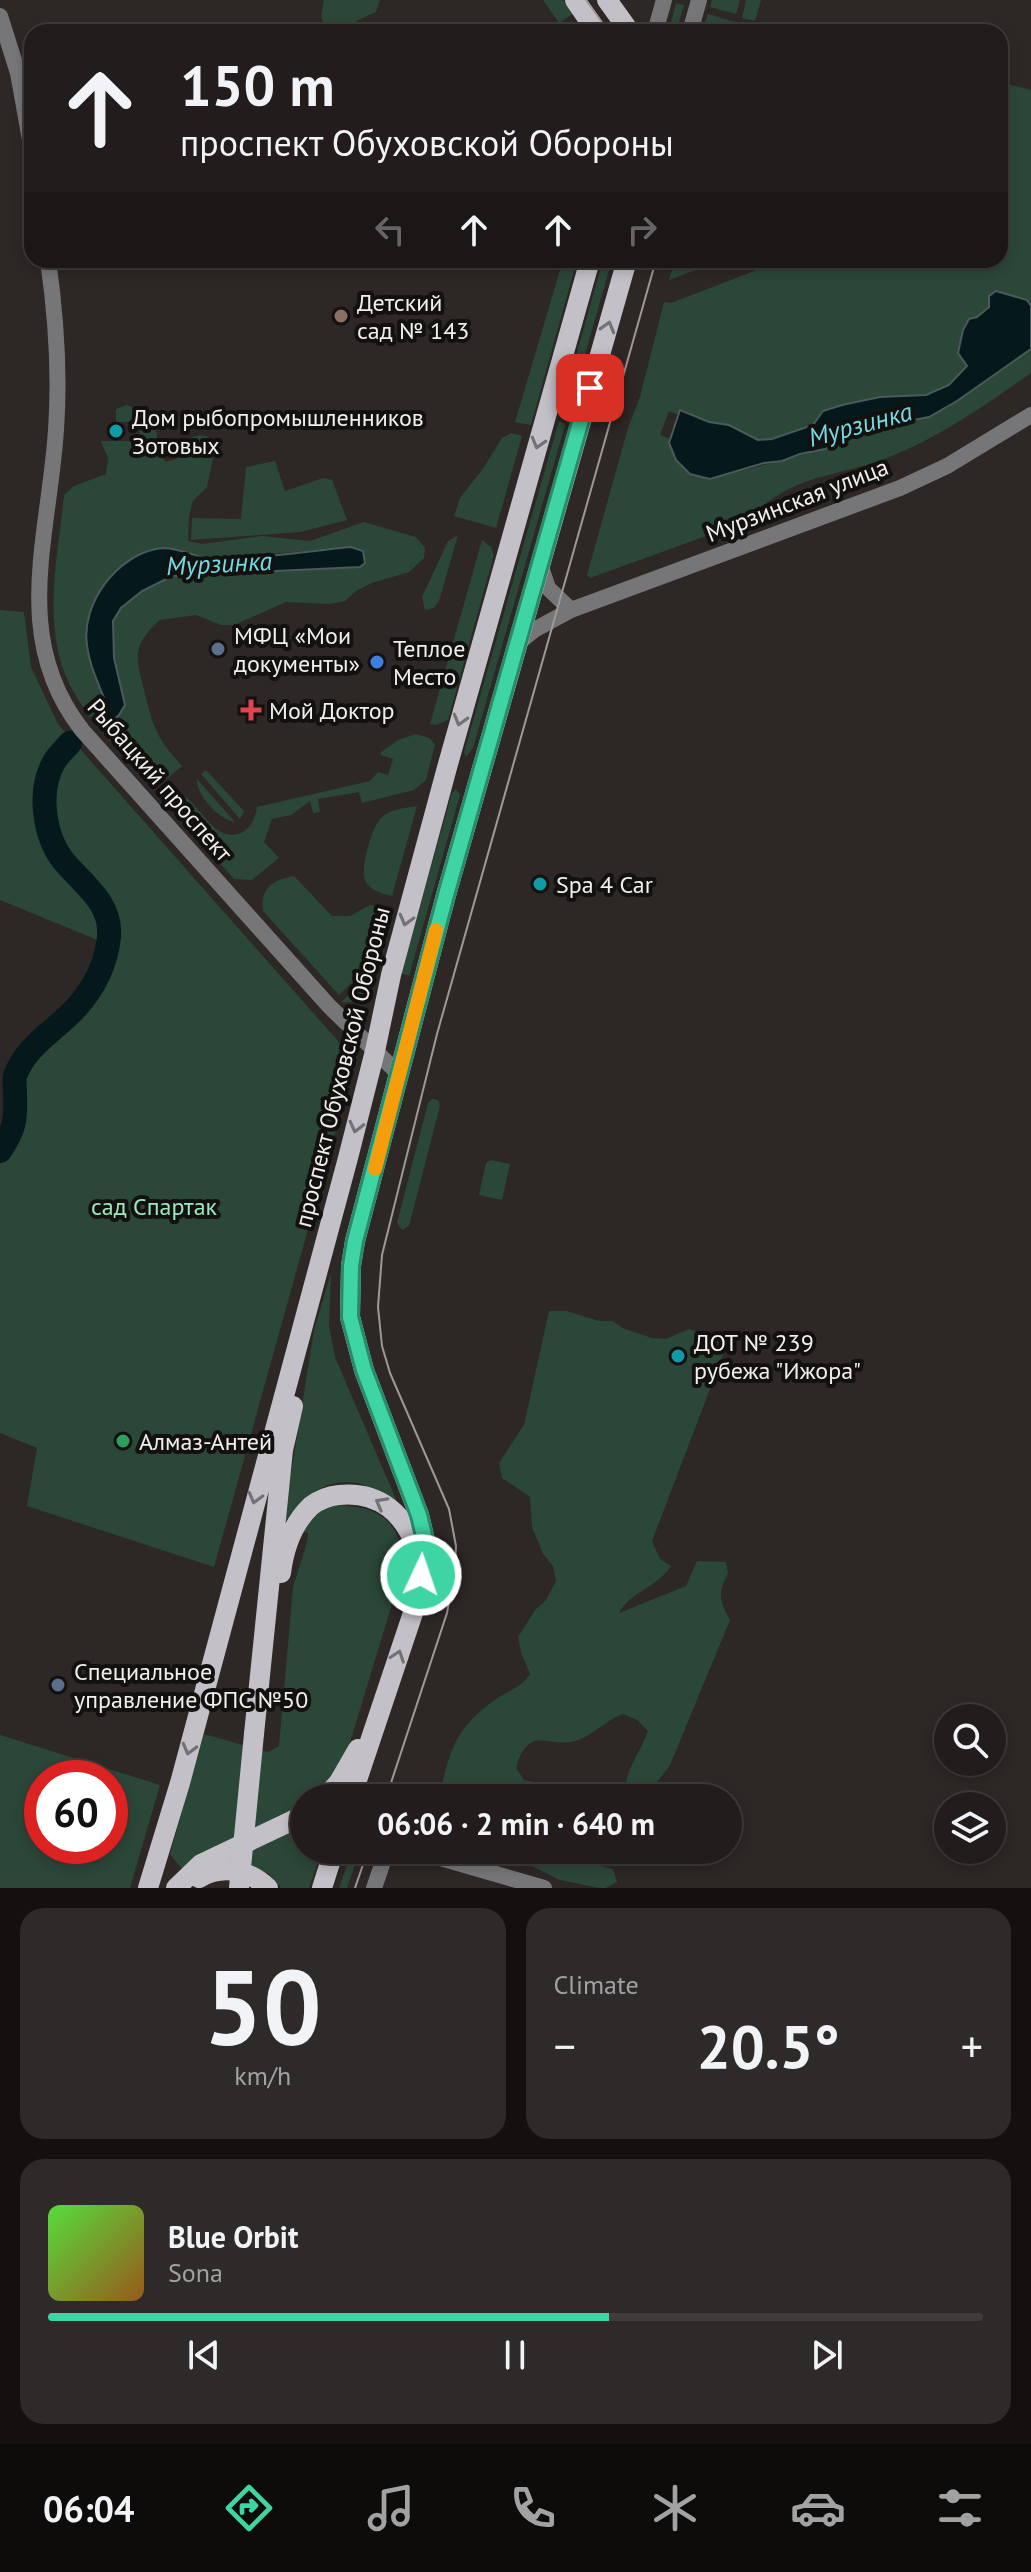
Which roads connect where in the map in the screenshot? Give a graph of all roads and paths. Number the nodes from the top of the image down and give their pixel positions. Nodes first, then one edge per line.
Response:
1 (575, 0) edge
2 (607, 0) edge
3 (664, 0) edge
4 (699, 0) edge
5 (0, 16) edge
6 (592, 24) edge
7 (624, 24) edge
8 (657, 24) edge
9 (692, 24) edge
10 (24, 106) edge
11 (49, 268) edge
12 (588, 268) edge
13 (625, 268) edge
14 (549, 404) junction
15 (583, 413) junction
16 (1031, 415) edge
17 (540, 564) junction
18 (571, 610) junction
19 (517, 644) junction
20 (448, 764) junction
21 (480, 773) junction
22 (375, 1051) junction
23 (400, 1075) junction
24 (306, 1315) junction
25 (419, 1595) junction
26 (264, 1644) junction
27 (377, 1717) junction
28 (337, 1784) edge
29 (355, 1784) edge
30 (290, 1822) edge
31 (330, 1864) edge
32 (382, 1864) edge
33 (461, 1864) edge
34 (148, 1888) edge
35 (176, 1888) edge
36 (187, 1888) edge
37 (239, 1888) edge
38 (268, 1888) edge
39 (322, 1888) edge
40 (374, 1888) edge
41 (544, 1888) edge

1 - 6 main road
2 - 7 main road
3 - 8 street
4 - 9 street
5 - 10 street
11 - 22 street, Рыбацкий проспект
12 - 14 main road, проспект Обуховской Обороны
15 -> 13 main road
14 - 15 main road
14 -> 20 main road, проспект Обуховской Обороны
15 - 17 main road
16 - 18 street, Мурзинская улица
17 - 18 street
17 - 19 main road
18 - 19 street, Мурзинская улица
19 - 21 main road
20 - 21 main road
20 -> 22 main road, проспект Обуховской Обороны
21 - 23 main road
22 - 23 street, Рыбацкий проспект
22 -> 24 main road, проспект Обуховской Обороны
23 - 25 main road
24 - 26 main road
24 -> 34 main road, проспект Обуховской Обороны
25 -> 26 main road
27 -> 25 main road
26 - 37 main road, bridge
27 - 28 main road
27 - 29 main road
30 - 35 main road
31 - 39 main road
32 - 40 street
33 - 41 street
36 - 38 main road

